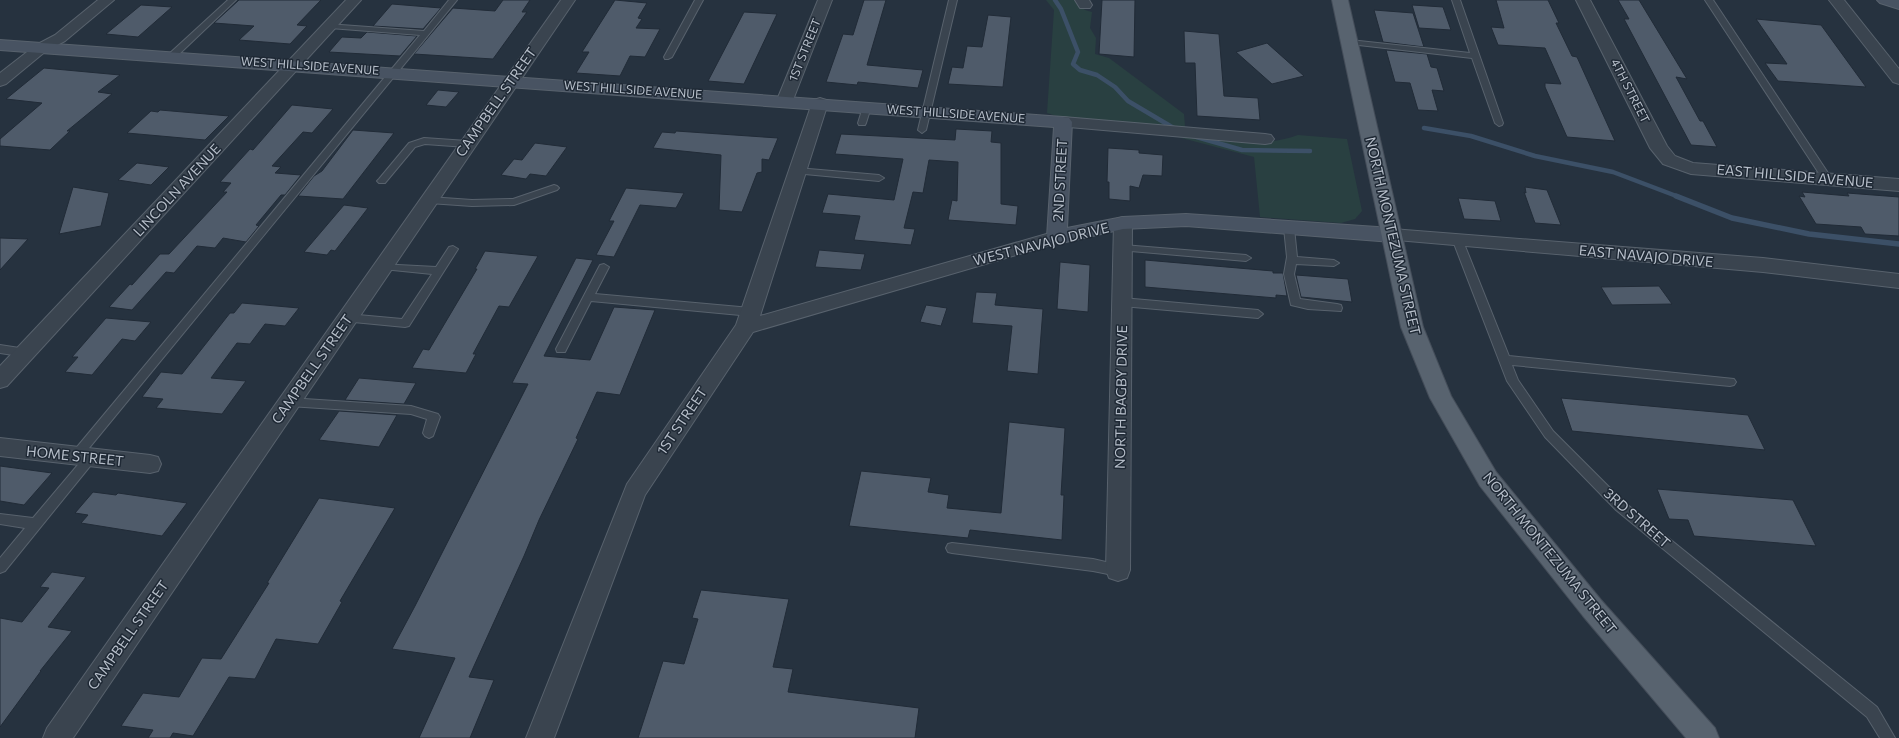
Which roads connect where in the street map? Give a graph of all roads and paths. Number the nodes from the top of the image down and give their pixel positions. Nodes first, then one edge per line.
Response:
1 (107, 0) edge
2 (232, 0) edge
3 (354, 0) edge
4 (453, 0) edge
5 (568, 0) edge
6 (700, 0) edge
7 (825, 0) edge
8 (953, 0) edge
9 (1340, 0) edge
10 (1456, 0) edge
11 (1583, 0) edge
12 (1709, 0) edge
13 (1836, 0) edge
14 (1885, 0) edge
15 (1899, 4) edge
16 (330, 26) junction
17 (426, 33) junction
18 (1350, 42) junction
19 (0, 45) edge
20 (42, 48) junction
21 (172, 56) junction
22 (1476, 56) junction
23 (668, 57) dead end
24 (293, 64) junction
25 (394, 72) junction
26 (1899, 79) edge
27 (0, 81) edge
28 (511, 81) junction
29 (785, 100) junction
30 (820, 103) junction
31 (867, 107) junction
32 (927, 112) junction
33 (1063, 122) junction
34 (1499, 123) dead end
35 (862, 124) dead end
36 (922, 130) dead end
37 (1266, 138) dead end
38 (467, 144) junction
39 (1691, 168) joint
40 (797, 171) junction
41 (879, 178) dead end
42 (1827, 179) junction
43 (382, 181) dead end
44 (1899, 185) edge
45 (554, 188) dead end
46 (429, 200) junction
47 (1123, 223) junction
48 (1289, 228) junction
49 (1392, 235) junction
50 (1057, 237) junction
51 (1458, 241) junction
52 (1123, 248) junction
53 (452, 249) dead end
54 (1246, 258) dead end
55 (1291, 260) junction
56 (1334, 263) dead end
57 (383, 266) junction
58 (604, 266) dead end
59 (438, 271) junction
60 (1899, 281) edge
61 (588, 297) junction
62 (1122, 302) junction
63 (1337, 308) dead end
64 (1258, 314) dead end
65 (347, 318) junction
66 (748, 319) junction
67 (0, 349) edge
68 (561, 349) dead end
69 (26, 353) junction
70 (1505, 360) junction
71 (0, 380) edge
72 (1730, 382) dead end
73 (289, 402) junction
74 (429, 433) dead end
75 (0, 447) edge
76 (84, 457) junction
77 (150, 464) dead end
78 (0, 520) edge
79 (35, 524) junction
80 (952, 548) dead end
81 (0, 567) edge
82 (1118, 570) joint
83 (57, 738) edge
84 (540, 738) edge
85 (1705, 738) edge
86 (1888, 738) edge

1 - 20 street
2 - 21 lane
3 - 16 street, LINCOLN AVENUE
4 - 17 lane
5 - 28 street, CAMPBELL STREET
6 - 23 lane
7 - 29 street, 1ST STREET
8 - 32 lane
9 - 18 main road, NORTH MONTEZUMA STREET
10 - 22 lane
11 - 39 street, 4TH STREET
12 - 42 lane
13 - 26 street
14 - 15 street
16 - 17 lane
16 - 24 street, LINCOLN AVENUE
17 - 25 lane
18 - 22 lane
18 - 49 main road, NORTH MONTEZUMA STREET
19 - 20 street, WEST HILLSIDE AVENUE
20 - 21 street, WEST HILLSIDE AVENUE
20 - 27 street
21 - 24 street, WEST HILLSIDE AVENUE
22 - 34 lane
24 - 25 street, WEST HILLSIDE AVENUE
24 - 69 street, LINCOLN AVENUE
25 - 28 street, WEST HILLSIDE AVENUE
25 - 76 lane
28 - 29 street, WEST HILLSIDE AVENUE
28 - 38 street, CAMPBELL STREET
29 - 30 street, WEST HILLSIDE AVENUE
30 - 31 street, WEST HILLSIDE AVENUE
30 - 40 street, 1ST STREET
31 - 32 street, WEST HILLSIDE AVENUE
31 - 35 lane
32 - 33 street, WEST HILLSIDE AVENUE
32 - 36 lane
33 - 37 street, WEST HILLSIDE AVENUE
33 - 50 street, 2ND STREET
38 - 43 lane
38 - 46 street, CAMPBELL STREET
39 - 42 street, EAST HILLSIDE AVENUE
40 - 41 lane
40 - 66 street, 1ST STREET
42 - 44 street, EAST HILLSIDE AVENUE
45 - 46 lane
46 - 57 street, CAMPBELL STREET
47 - 48 street, WEST NAVAJO DRIVE
47 - 50 street, WEST NAVAJO DRIVE
47 - 52 street, NORTH BAGBY DRIVE
48 - 49 street, WEST NAVAJO DRIVE
48 - 55 lane
49 - 51 street, EAST NAVAJO DRIVE
49 - 85 main road, NORTH MONTEZUMA STREET
50 - 66 street, WEST NAVAJO DRIVE
51 - 60 street, EAST NAVAJO DRIVE
51 - 70 lane, 3RD STREET
52 - 54 lane
52 - 62 street, NORTH BAGBY DRIVE
53 - 59 lane
55 - 56 lane
55 - 63 lane
57 - 59 lane
57 - 65 street, CAMPBELL STREET
58 - 61 lane
59 - 65 lane
61 - 66 lane
61 - 68 lane
62 - 64 lane
62 - 82 street, NORTH BAGBY DRIVE
65 - 73 street, CAMPBELL STREET
66 - 84 street, 1ST STREET
67 - 69 lane
69 - 71 street, LINCOLN AVENUE
70 - 72 lane
70 - 86 lane, 3RD STREET
73 - 74 lane
73 - 83 street, CAMPBELL STREET
75 - 76 street, HOME STREET
76 - 77 street, HOME STREET
76 - 79 lane
78 - 79 lane
79 - 81 lane
80 - 82 lane

